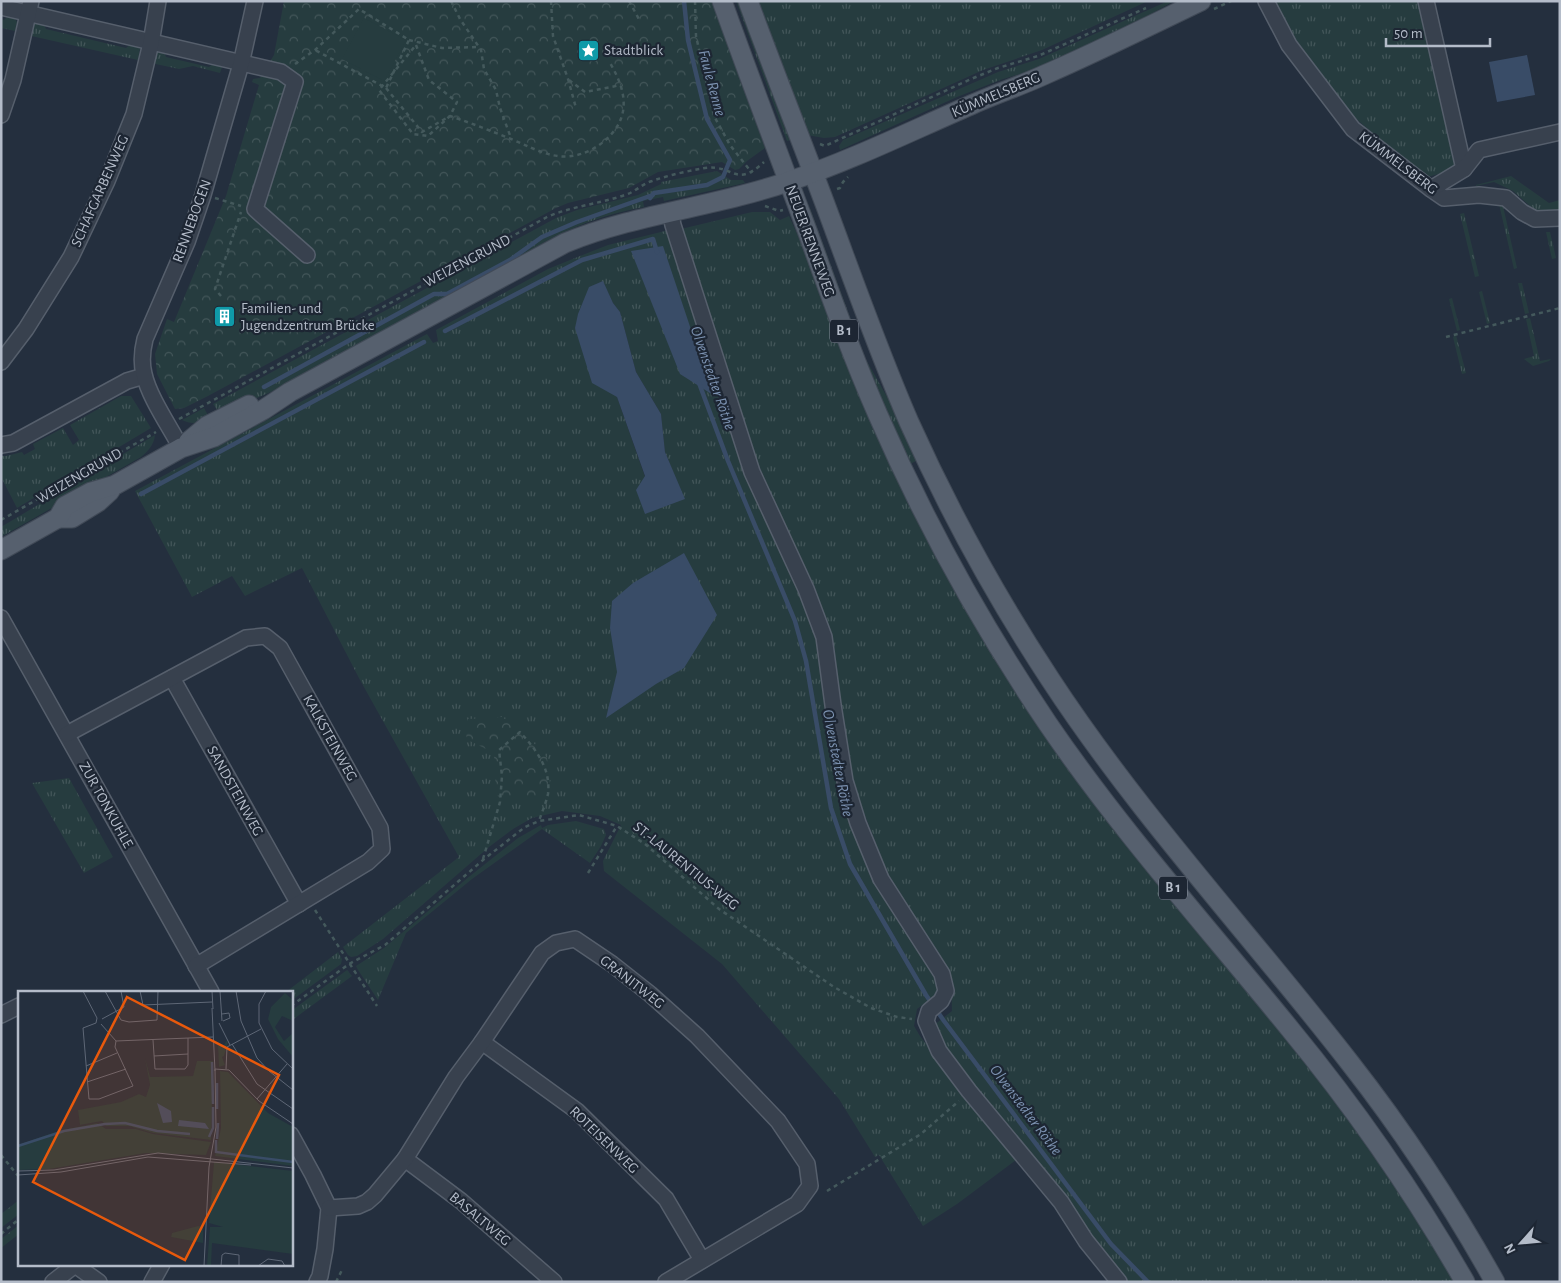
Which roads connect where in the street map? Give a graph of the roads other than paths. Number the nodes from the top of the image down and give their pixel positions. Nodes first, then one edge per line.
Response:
1 (158, 1) edge
2 (255, 1) edge
3 (722, 1) edge
4 (748, 1) edge
5 (1201, 1) edge
6 (1266, 1) edge
7 (1426, 1) edge
8 (1, 7) edge
9 (29, 7) edge
10 (151, 42) junction
11 (241, 64) junction
12 (1, 115) edge
13 (1560, 132) edge
14 (1464, 169) junction
15 (812, 173) junction
16 (788, 182) junction
17 (1431, 189) junction
18 (670, 212) junction
19 (1560, 218) edge
20 (307, 255) dead end
21 (1, 362) edge
22 (144, 376) junction
23 (1, 445) edge
24 (182, 448) junction
25 (1, 550) edge
26 (1, 618) edge
27 (172, 678) junction
28 (67, 734) junction
29 (303, 901) junction
30 (196, 966) junction
31 (209, 991) edge
32 (18, 1006) edge
33 (1, 1015) edge
34 (482, 1042) junction
35 (292, 1137) edge
36 (405, 1159) junction
37 (329, 1208) junction
38 (702, 1260) junction
39 (73, 1266) edge
40 (75, 1266) edge
41 (161, 1266) edge
42 (53, 1282) edge
43 (99, 1282) edge
44 (152, 1282) edge
45 (317, 1282) edge
46 (554, 1282) edge
47 (666, 1282) edge
48 (1119, 1282) edge
49 (1465, 1282) edge
50 (1495, 1282) edge

1 - 10 street, SCHAFGARBENWEG
2 - 11 street, RENNEBOGEN
3 - 16 main road, NEUER RENNEWEG / B 1
4 - 15 main road, NEUER RENNEWEG / B 1
5 - 15 main road, KÜMMELSBERG
6 - 17 street, KÜMMELSBERG
7 - 14 street
8 - 9 street
9 - 10 street
9 - 12 street
10 - 11 street
10 - 21 street, SCHAFGARBENWEG
11 - 20 street
11 - 22 street, RENNEBOGEN
13 - 14 street
14 - 17 street
15 - 16 main road, KÜMMELSBERG
15 - 50 main road, NEUER RENNEWEG / B 1
16 - 18 main road, WEIZENGRUND
16 - 49 main road, NEUER RENNEWEG / B 1
17 - 19 street, KÜMMELSBERG
18 - 24 main road, WEIZENGRUND
18 - 48 street
22 - 23 street
22 - 24 street, RENNEBOGEN
24 - 25 main road, WEIZENGRUND
26 - 28 street, ZUR TONKUHLE
27 - 28 street, KALKSTEINWEG
27 - 29 street, SANDSTEINWEG
27 - 29 street, KALKSTEINWEG
28 - 30 street, ZUR TONKUHLE
29 - 30 street, KALKSTEINWEG
30 - 31 street, ZUR TONKUHLE
32 - 33 street
34 - 36 street, GRANITWEG
34 - 38 street, ROTEISENWEG
34 - 38 street, GRANITWEG
35 - 37 street
36 - 37 street, GRANITWEG
36 - 46 street, BASALTWEG
37 - 45 street
38 - 47 street, GRANITWEG
39 - 42 street
40 - 43 street
41 - 44 street

